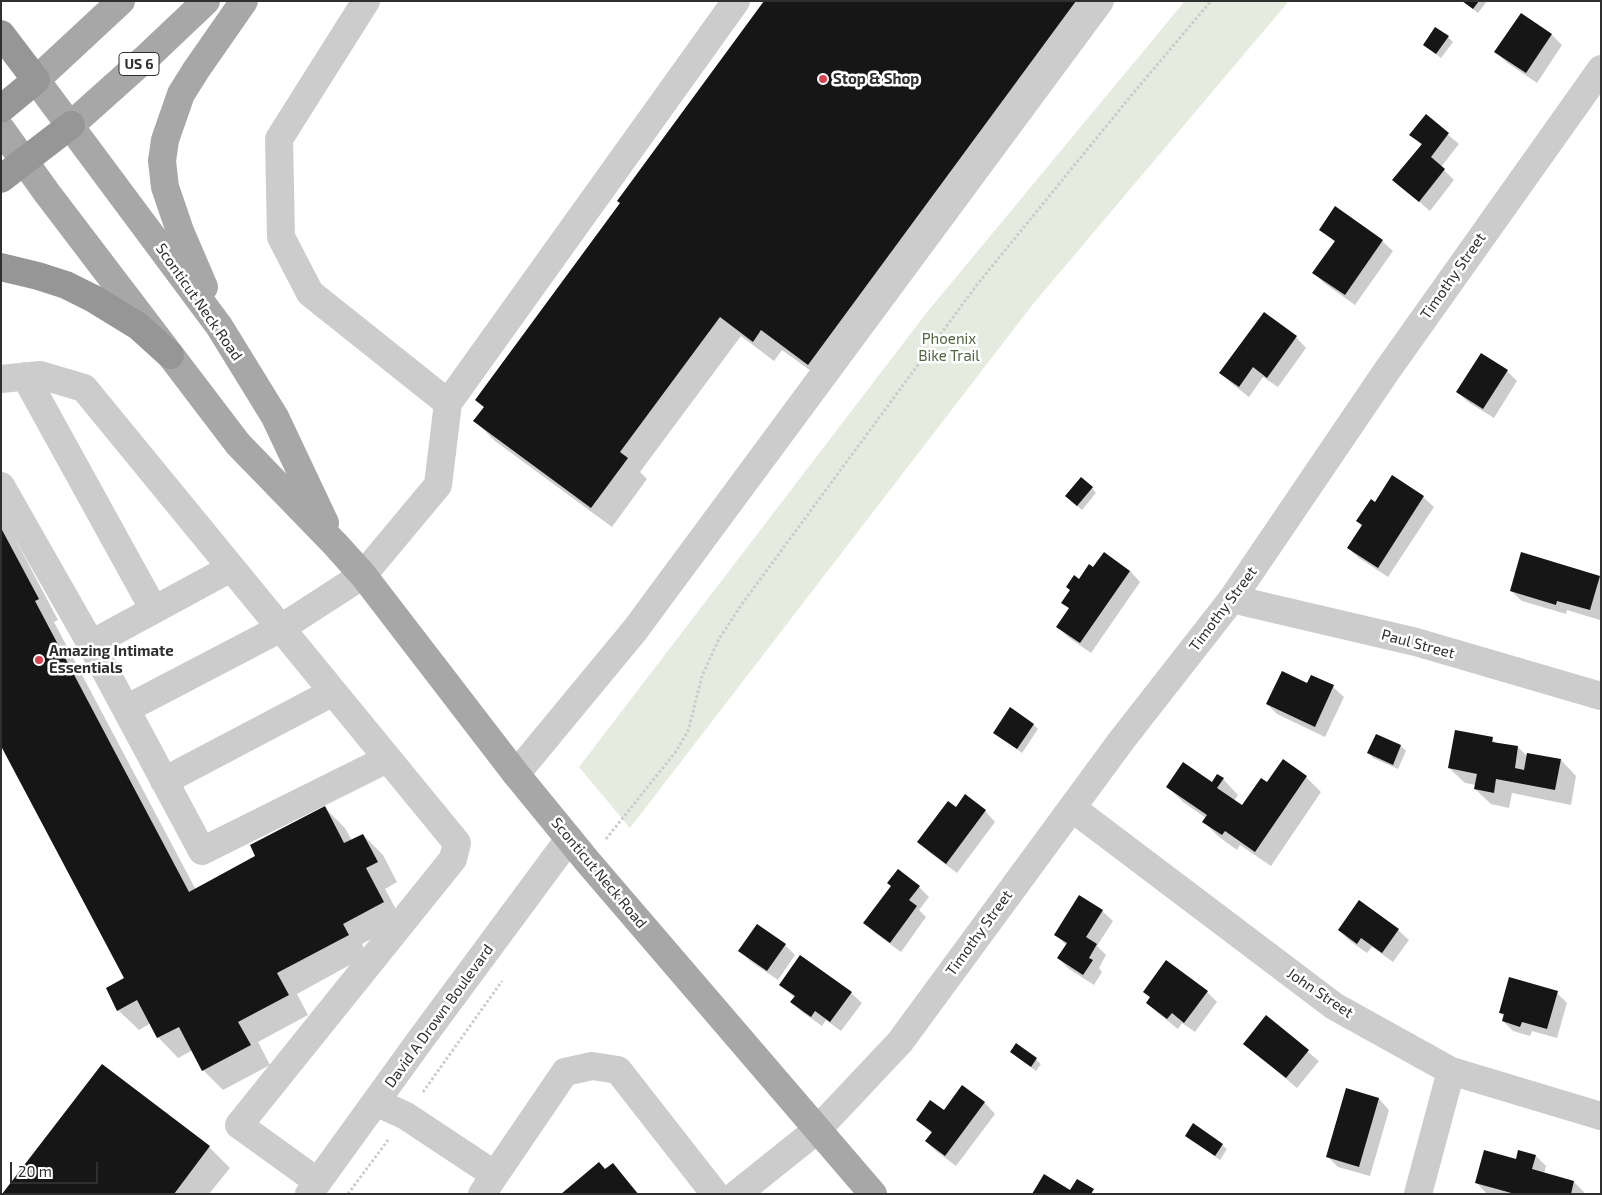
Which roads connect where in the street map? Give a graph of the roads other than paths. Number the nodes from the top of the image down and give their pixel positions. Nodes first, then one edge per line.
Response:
1 (121, 1) edge
2 (206, 1) edge
3 (244, 1) edge
4 (366, 1) edge
5 (736, 1) edge
6 (1100, 1) edge
7 (1, 34) edge
8 (1601, 70) edge
9 (36, 80) junction
10 (1, 109) edge
11 (70, 125) junction
12 (1, 129) edge
13 (24, 162) junction
14 (1, 179) edge
15 (1, 267) edge
16 (219, 326) junction
17 (170, 355) junction
18 (13, 377) edge
19 (448, 403) junction
20 (1, 486) edge
21 (335, 544) junction
22 (231, 568) junction
23 (363, 575) junction
24 (1232, 599) junction
25 (154, 610) junction
26 (281, 628) junction
27 (91, 644) junction
28 (333, 692) junction
29 (1601, 696) edge
30 (126, 709) junction
31 (387, 759) junction
32 (516, 774) junction
33 (164, 781) junction
34 (1072, 808) junction
35 (570, 839) junction
36 (1451, 1070) junction
37 (376, 1102) junction
38 (1601, 1116) edge
39 (818, 1129) junction
40 (488, 1185) edge
41 (314, 1188) edge
42 (715, 1194) edge
43 (737, 1194) edge
44 (873, 1194) edge
45 (1418, 1194) edge

1 - 9 main road
2 - 11 main road, US 6
3 - 16 main road
4 - 19 street
5 - 19 street
6 - 32 street
7 - 9 highway
8 - 24 street, Timothy Street
9 - 10 highway
9 - 11 main road, Sconticut Neck Road
11 - 13 highway, US 6
11 - 16 main road, Sconticut Neck Road
12 - 13 main road, Sconticut Neck Road
13 - 14 highway, US 6
13 - 17 main road, Sconticut Neck Road
15 - 17 highway
16 - 21 main road, Sconticut Neck Road
17 - 21 main road, Sconticut Neck Road
18 - 22 street
18 - 25 street
19 - 23 street
20 - 27 street
21 - 23 main road, Sconticut Neck Road
22 - 25 street
22 - 26 street
23 - 26 street
23 - 32 main road, Sconticut Neck Road
24 - 29 street, Paul Street
24 - 34 street, Timothy Street
25 - 27 street
26 - 28 street
26 - 30 street
27 - 30 street
28 - 31 street
28 - 33 street
30 - 33 street
31 - 33 street
31 - 41 street
32 - 35 main road, Sconticut Neck Road
34 - 36 street, John Street
34 - 39 street, Timothy Street
35 - 37 street, David A Drown Boulevard
35 - 39 main road, Sconticut Neck Road
36 - 38 street, John Street
36 - 45 street
37 - 40 street
37 - 41 street, David A Drown Boulevard
39 - 43 street, Timothy Street
39 - 44 main road, Sconticut Neck Road
40 - 42 street

